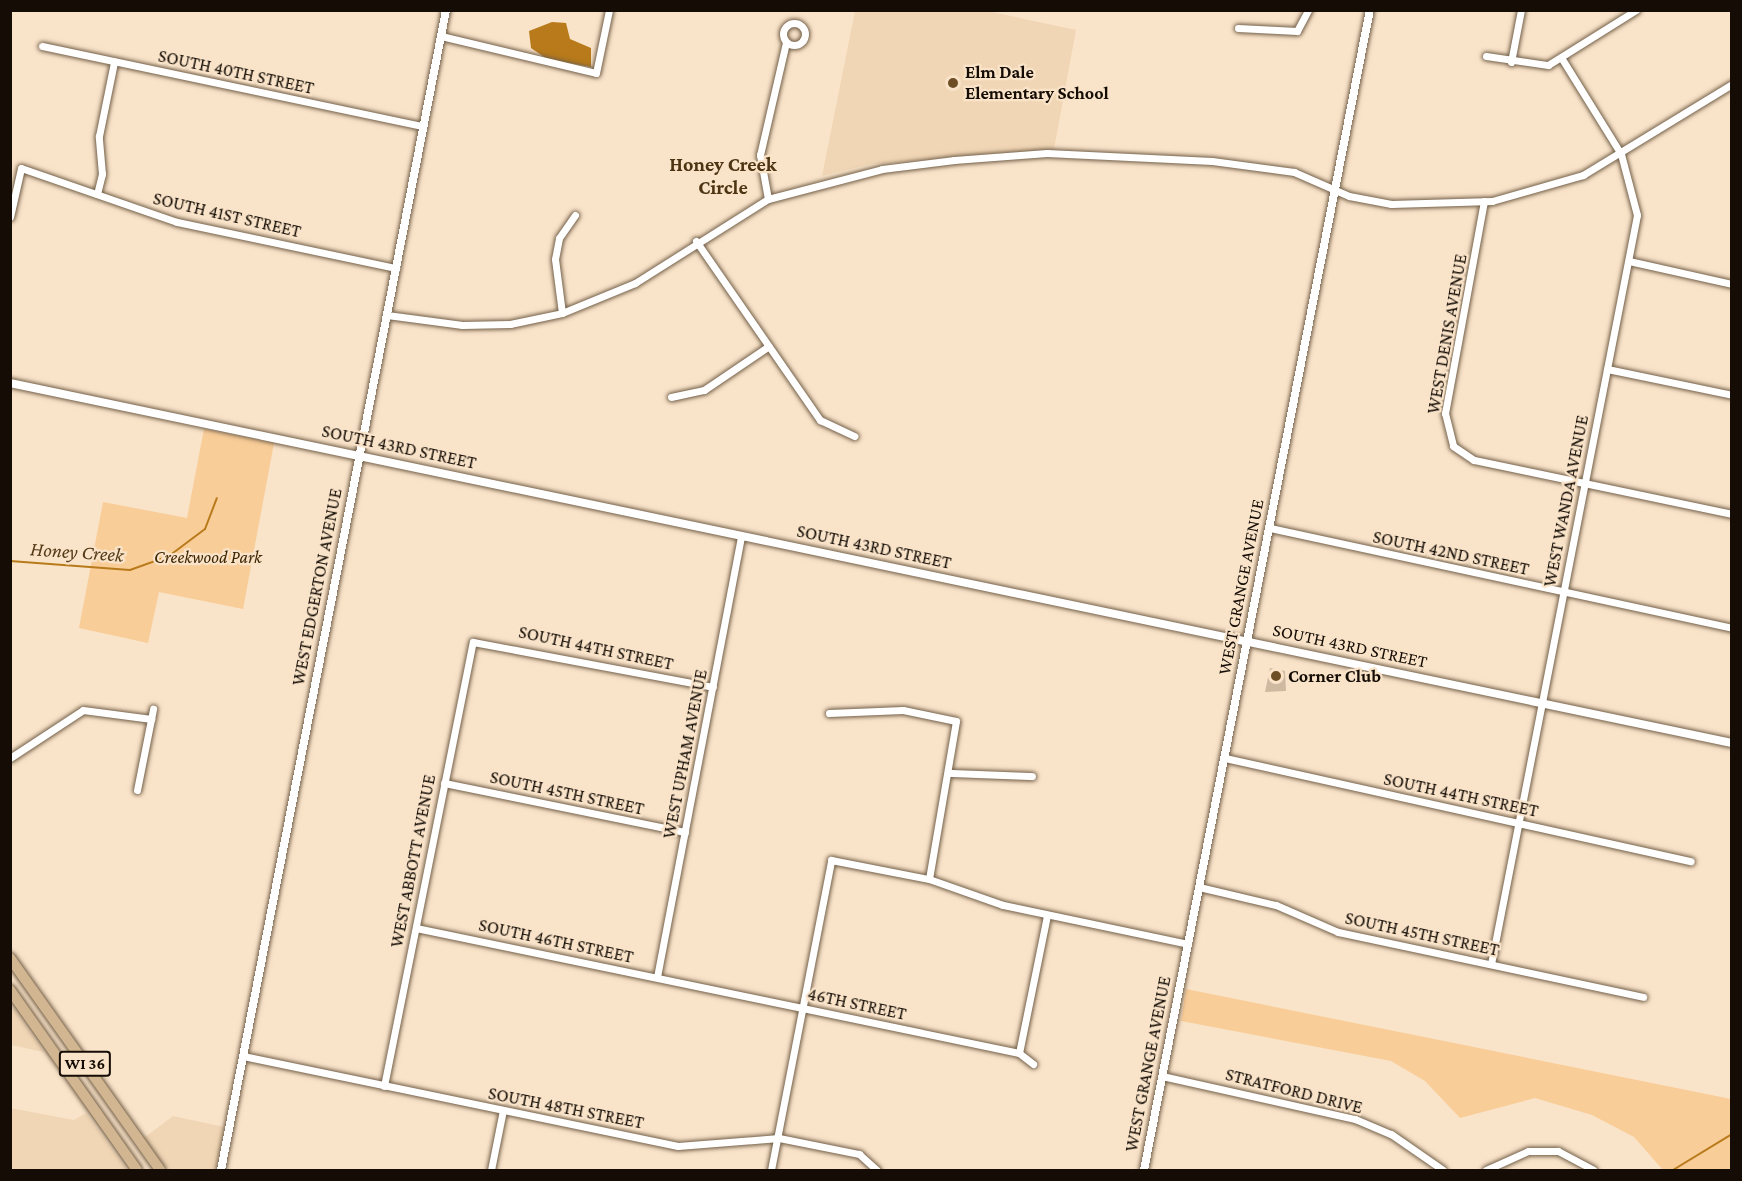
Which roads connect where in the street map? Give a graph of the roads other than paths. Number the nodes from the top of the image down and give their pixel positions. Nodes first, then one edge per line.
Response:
1 (446, 10) edge
2 (609, 10) edge
3 (1308, 10) edge
4 (1370, 10) edge
5 (1521, 10) edge
6 (1636, 10) edge
7 (1238, 28) dead end
8 (441, 36) junction
9 (786, 42) dead end
10 (42, 46) dead end
11 (1486, 56) dead end
12 (1562, 58) junction
13 (114, 62) junction
14 (1510, 62) junction
15 (1731, 84) edge
16 (423, 126) junction
17 (1620, 154) junction
18 (1336, 189) junction
19 (97, 194) junction
20 (768, 199) junction
21 (1484, 201) junction
22 (575, 215) dead end
23 (10, 217) edge
24 (696, 241) junction
25 (1629, 261) junction
26 (396, 268) junction
27 (1731, 281) edge
28 (562, 312) junction
29 (387, 315) junction
30 (770, 346) junction
31 (1607, 369) junction
32 (10, 383) edge
33 (1731, 395) edge
34 (671, 397) dead end
35 (855, 436) dead end
36 (359, 456) junction
37 (1585, 483) junction
38 (1731, 514) edge
39 (1270, 528) junction
40 (741, 536) junction
41 (1564, 592) junction
42 (1731, 628) edge
43 (1248, 641) junction
44 (473, 642) joint
45 (713, 687) junction
46 (1541, 703) junction
47 (153, 709) dead end
48 (829, 713) dead end
49 (151, 719) junction
50 (1731, 743) edge
51 (10, 758) edge
52 (1225, 758) junction
53 (949, 773) junction
54 (1032, 776) dead end
55 (444, 783) junction
56 (137, 790) dead end
57 (1518, 823) junction
58 (685, 832) junction
59 (1691, 861) dead end
60 (929, 879) junction
61 (1199, 887) junction
62 (1047, 915) junction
63 (416, 928) junction
64 (1188, 944) junction
65 (10, 958) edge
66 (1491, 964) junction
67 (657, 977) junction
68 (690, 985) joint
69 (10, 990) edge
70 (1643, 997) dead end
71 (802, 1008) junction
72 (65, 1035) junction
73 (50, 1046) junction
74 (1019, 1053) junction
75 (243, 1056) junction
76 (1033, 1064) dead end
77 (1162, 1076) junction
78 (384, 1086) junction
79 (503, 1110) junction
80 (779, 1138) junction
81 (136, 1170) edge
82 (160, 1170) edge
83 (221, 1170) edge
84 (491, 1170) edge
85 (771, 1170) edge
86 (877, 1170) edge
87 (1144, 1170) edge
88 (1443, 1170) edge
89 (1485, 1170) edge
90 (1593, 1170) edge

1 - 8 street, WEST EDGERTON AVENUE
2 - 8 street
3 - 7 street
4 - 18 street, WEST GRANGE AVENUE
5 - 14 street
6 - 12 street
8 - 16 street, WEST EDGERTON AVENUE
9 - 20 street
10 - 13 street, SOUTH 40TH STREET
11 - 14 street
12 - 14 street
12 - 17 street, WEST WANDA AVENUE
13 - 16 street, SOUTH 40TH STREET
13 - 19 street
15 - 17 street
16 - 26 street, WEST EDGERTON AVENUE
17 - 21 street
17 - 25 street, WEST WANDA AVENUE
18 - 20 street
18 - 21 street
18 - 39 street, WEST GRANGE AVENUE
19 - 23 street, SOUTH 41ST STREET
19 - 26 street, SOUTH 41ST STREET
20 - 24 street
21 - 37 street, WEST DENIS AVENUE
22 - 28 street
24 - 28 street
24 - 30 street
25 - 27 street
25 - 31 street, WEST WANDA AVENUE
26 - 29 street, WEST EDGERTON AVENUE
28 - 29 street
29 - 36 street, WEST EDGERTON AVENUE
30 - 34 street
30 - 35 street
31 - 33 street
31 - 37 street, WEST WANDA AVENUE
32 - 36 street, SOUTH 43RD STREET
36 - 40 street, SOUTH 43RD STREET
36 - 75 street, WEST EDGERTON AVENUE
37 - 38 street
37 - 41 street, WEST WANDA AVENUE
39 - 41 street, SOUTH 42ND STREET
39 - 43 street, WEST GRANGE AVENUE
40 - 43 street, SOUTH 43RD STREET
40 - 45 street, WEST UPHAM AVENUE
41 - 42 street, SOUTH 42ND STREET
41 - 46 street, WEST WANDA AVENUE
43 - 46 street, SOUTH 43RD STREET
43 - 52 street, WEST GRANGE AVENUE
44 - 45 street, SOUTH 44TH STREET
44 - 55 street, WEST ABBOTT AVENUE
45 - 58 street, WEST UPHAM AVENUE
46 - 50 street, SOUTH 43RD STREET
46 - 57 street, WEST WANDA AVENUE
47 - 49 street
48 - 53 street
49 - 51 street
49 - 56 street
52 - 57 street, SOUTH 44TH STREET
52 - 61 street, WEST GRANGE AVENUE
53 - 54 street
53 - 60 street
55 - 58 street, SOUTH 45TH STREET
55 - 63 street, WEST ABBOTT AVENUE
57 - 59 street, SOUTH 44TH STREET
57 - 66 street, WEST WANDA AVENUE
58 - 67 street, WEST UPHAM AVENUE
60 - 62 street
60 - 71 street
61 - 64 street, WEST GRANGE AVENUE
61 - 66 street, SOUTH 45TH STREET
62 - 64 street
62 - 74 street
63 - 67 street, SOUTH 46TH STREET
63 - 78 street, WEST ABBOTT AVENUE
64 - 77 street, WEST GRANGE AVENUE
65 - 72 main road, WI 36
66 - 70 street, SOUTH 45TH STREET
67 - 68 street, SOUTH 46TH STREET
68 - 71 street, 46TH STREET
69 - 73 main road, WI 36
71 - 74 street, 46TH STREET
71 - 80 street
72 - 73 main road
72 - 82 main road, WI 36
73 - 81 main road, WI 36
74 - 76 street
75 - 78 street, SOUTH 48TH STREET
75 - 83 street, WEST EDGERTON AVENUE
77 - 87 street, WEST GRANGE AVENUE
77 - 88 street, STRATFORD DRIVE
78 - 79 street, SOUTH 48TH STREET
79 - 80 street, SOUTH 48TH STREET
79 - 84 street
80 - 85 street
80 - 86 street, SOUTH 48TH STREET
89 - 90 street

